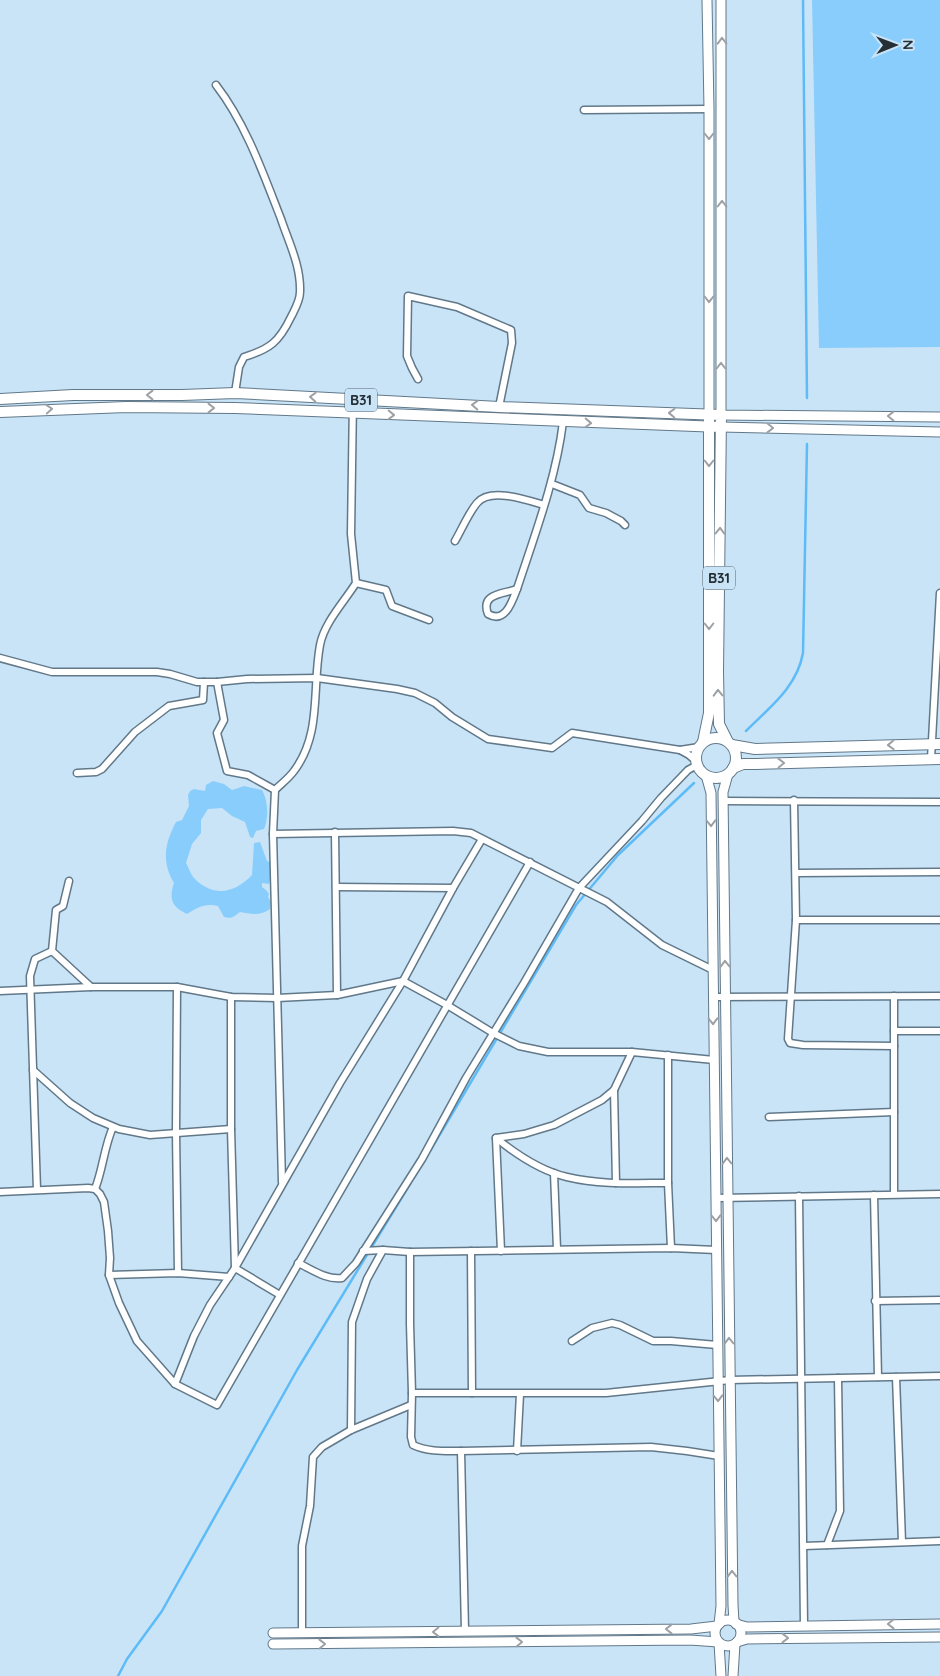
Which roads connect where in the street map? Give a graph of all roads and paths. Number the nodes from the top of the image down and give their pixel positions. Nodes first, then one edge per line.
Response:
1 (707, 0) edge
2 (721, 0) edge
3 (216, 85) dead end
4 (709, 109) junction
5 (584, 110) dead end
6 (418, 378) dead end
7 (235, 393) junction
8 (0, 399) edge
9 (353, 399) junction
10 (499, 406) junction
11 (0, 412) edge
12 (352, 414) junction
13 (709, 414) junction
14 (721, 415) junction
15 (940, 417) edge
16 (563, 422) junction
17 (709, 427) junction
18 (721, 427) junction
19 (940, 432) edge
20 (552, 484) junction
21 (544, 505) junction
22 (625, 525) dead end
23 (455, 541) dead end
24 (356, 583) junction
25 (517, 589) junction
26 (940, 594) edge
27 (429, 620) dead end
28 (0, 658) edge
29 (317, 678) junction
30 (204, 682) junction
31 (217, 682) junction
32 (729, 743) junction
33 (701, 744) junction
34 (935, 744) edge
35 (680, 750) junction
36 (935, 759) edge
37 (697, 763) junction
38 (730, 772) junction
39 (77, 773) dead end
40 (706, 776) junction
41 (275, 790) junction
42 (794, 800) junction
43 (723, 801) junction
44 (940, 802) edge
45 (335, 832) junction
46 (274, 834) junction
47 (482, 838) junction
48 (530, 862) junction
49 (940, 872) edge
50 (796, 873) junction
51 (69, 881) dead end
52 (336, 887) junction
53 (453, 888) junction
54 (579, 888) junction
55 (796, 920) junction
56 (940, 920) edge
57 (52, 951) junction
58 (713, 970) junction
59 (403, 981) junction
60 (91, 987) junction
61 (177, 987) junction
62 (30, 989) junction
63 (0, 991) edge
64 (337, 995) junction
65 (726, 996) junction
66 (791, 996) junction
67 (894, 996) junction
68 (940, 996) edge
69 (231, 997) junction
70 (713, 997) junction
71 (277, 998) junction
72 (447, 1005) junction
73 (940, 1031) edge
74 (894, 1032) junction
75 (493, 1033) junction
76 (894, 1046) junction
77 (632, 1052) junction
78 (668, 1055) junction
79 (714, 1060) junction
80 (33, 1070) junction
81 (614, 1090) junction
82 (727, 1094) junction
83 (714, 1095) junction
84 (894, 1112) junction
85 (769, 1116) dead end
86 (113, 1127) junction
87 (231, 1129) junction
88 (176, 1133) junction
89 (496, 1138) junction
90 (554, 1173) junction
91 (282, 1182) junction
92 (616, 1182) junction
93 (668, 1183) junction
94 (95, 1189) junction
95 (38, 1190) junction
96 (0, 1192) edge
97 (894, 1194) junction
98 (940, 1194) edge
99 (874, 1195) junction
100 (798, 1196) junction
101 (716, 1198) junction
102 (728, 1198) junction
103 (671, 1248) junction
104 (557, 1249) junction
105 (383, 1250) junction
106 (716, 1250) junction
107 (364, 1251) junction
108 (471, 1251) junction
109 (501, 1251) junction
110 (410, 1252) junction
111 (298, 1263) junction
112 (235, 1268) junction
113 (178, 1273) junction
114 (109, 1275) junction
115 (229, 1277) junction
116 (280, 1295) junction
117 (940, 1300) edge
118 (876, 1301) junction
119 (572, 1341) dead end
120 (717, 1345) junction
121 (940, 1376) edge
122 (878, 1377) junction
123 (896, 1377) junction
124 (801, 1378) junction
125 (838, 1378) junction
126 (730, 1380) junction
127 (718, 1381) junction
128 (176, 1384) junction
129 (472, 1393) junction
130 (412, 1394) junction
131 (520, 1394) junction
132 (411, 1406) junction
133 (351, 1430) junction
134 (461, 1451) junction
135 (517, 1451) junction
136 (719, 1456) junction
137 (940, 1541) edge
138 (902, 1542) junction
139 (827, 1545) junction
140 (804, 1546) junction
141 (735, 1623) junction
142 (940, 1624) edge
143 (718, 1625) junction
144 (804, 1625) junction
145 (465, 1631) junction
146 (483, 1631) junction
147 (496, 1632) junction
148 (273, 1633) dead end
149 (302, 1633) junction
150 (940, 1637) edge
151 (484, 1642) junction
152 (497, 1642) junction
153 (719, 1643) junction
154 (736, 1643) junction
155 (273, 1644) dead end
156 (721, 1676) edge
157 (733, 1676) edge

1 - 4 main road
14 -> 2 main road
3 - 7 street
4 - 5 street
4 -> 13 main road
6 - 10 street
7 -> 8 main road, B31
9 -> 7 main road, B31
10 -> 9 main road, B31
9 - 12 street
13 -> 10 main road, B31
11 -> 12 main road, B31
12 -> 16 main road, B31
12 - 24 street
13 - 14 main road, B31
13 - 17 main road, B31
15 -> 14 main road
14 - 18 main road, B31
16 -> 17 main road, B31
16 - 20 street
17 - 18 main road, B31
17 -> 33 main road, B31
18 -> 19 main road
32 -> 18 main road, B31
20 - 21 street
20 - 22 street
21 - 23 street
21 - 25 street
24 - 27 street
24 - 29 street
25 - 25 street
26 - 34 street
28 - 30 street
29 - 31 street
29 - 35 street
29 - 41 street
30 - 31 street
30 - 39 street
31 - 41 street
32 - 33 main road
34 -> 32 main road
32 - 38 main road
33 - 35 street
33 - 37 main road
34 - 36 street
35 - 37 street
38 -> 36 main road
37 - 40 main road
37 - 54 street
38 - 40 main road
38 - 43 main road
40 -> 58 main road
41 - 46 street
42 - 43 street
42 - 44 street
42 - 50 street
65 -> 43 main road
45 - 46 street
45 - 47 street
45 - 52 street
46 - 71 street
47 - 48 street
47 - 53 street
48 - 54 street
48 - 72 street
49 - 50 street
50 - 55 street
51 - 57 street
52 - 53 street
52 - 64 street
53 - 59 street
54 - 58 street
54 - 75 street
55 - 56 street
55 - 66 street
57 - 60 street
57 - 62 street
58 - 70 main road
59 - 64 street
59 - 72 street
59 - 91 street
60 - 61 street
60 - 62 street
61 - 69 street
61 - 88 street
62 - 63 street
62 - 80 street
64 - 71 street
65 - 66 street
65 - 70 street
65 - 82 main road
66 - 67 street
66 - 76 street
67 - 68 street
67 - 74 street
69 - 71 street
69 - 87 street
70 -> 79 main road
71 - 91 street
72 - 75 street
72 - 111 street
73 - 74 street
74 - 76 street
75 - 77 street
75 - 107 street
76 - 84 street
77 - 78 street
77 - 81 street
78 - 79 street
78 - 93 street
79 - 83 main road
80 - 86 street
80 - 95 street
81 - 89 street
81 - 92 street
82 - 83 main road
102 -> 82 main road
83 - 101 main road
84 - 85 street
84 - 97 street
86 - 88 street
86 - 94 street
87 - 88 street
87 - 112 street
88 - 113 street
89 - 90 street
89 - 109 street
90 - 92 street
90 - 104 street
91 - 112 street
92 - 93 street
93 - 103 street
94 - 95 street
94 - 114 street
95 - 96 street
97 - 98 street
97 - 99 street
99 - 100 street
99 - 118 street
100 - 102 street
100 - 124 street
101 - 102 street
101 -> 106 main road
126 -> 102 main road
103 - 104 street
103 - 106 street
104 - 109 street
105 - 107 street
105 - 110 street
105 - 133 street
106 - 120 main road
107 - 111 street
108 - 109 street
108 - 110 street
108 - 129 street
110 - 130 street
111 - 116 street
112 - 115 street
112 - 116 street
113 - 114 street
113 - 115 street
114 - 128 street
115 - 128 street
116 - 128 street
117 - 118 street
118 - 122 street
119 - 120 street
120 - 127 main road
121 - 123 street
122 - 123 street
122 - 125 street
123 - 138 street
124 - 125 street
124 - 126 street
124 - 140 street
125 - 139 street
126 - 127 street
141 -> 126 main road
127 - 131 street
127 -> 136 main road
129 - 130 street
129 - 131 street
130 - 132 street
131 - 135 street
132 - 133 street
132 - 134 street
133 - 149 street
134 - 135 street
134 - 145 street
135 - 136 street
136 - 143 main road
137 - 138 street
138 - 139 street
139 - 140 street
140 - 144 street
141 - 143 main road
141 - 144 main road
141 - 154 main road
142 -> 144 main road
143 -> 147 main road
143 - 153 main road
145 - 146 main road
145 -> 149 main road
146 - 147 main road
146 - 151 main road
147 - 152 main road
148 - 149 main road
154 -> 150 main road
151 - 152 main road
155 -> 151 main road
152 -> 153 main road
153 - 154 main road
153 - 156 main road
154 - 157 main road

